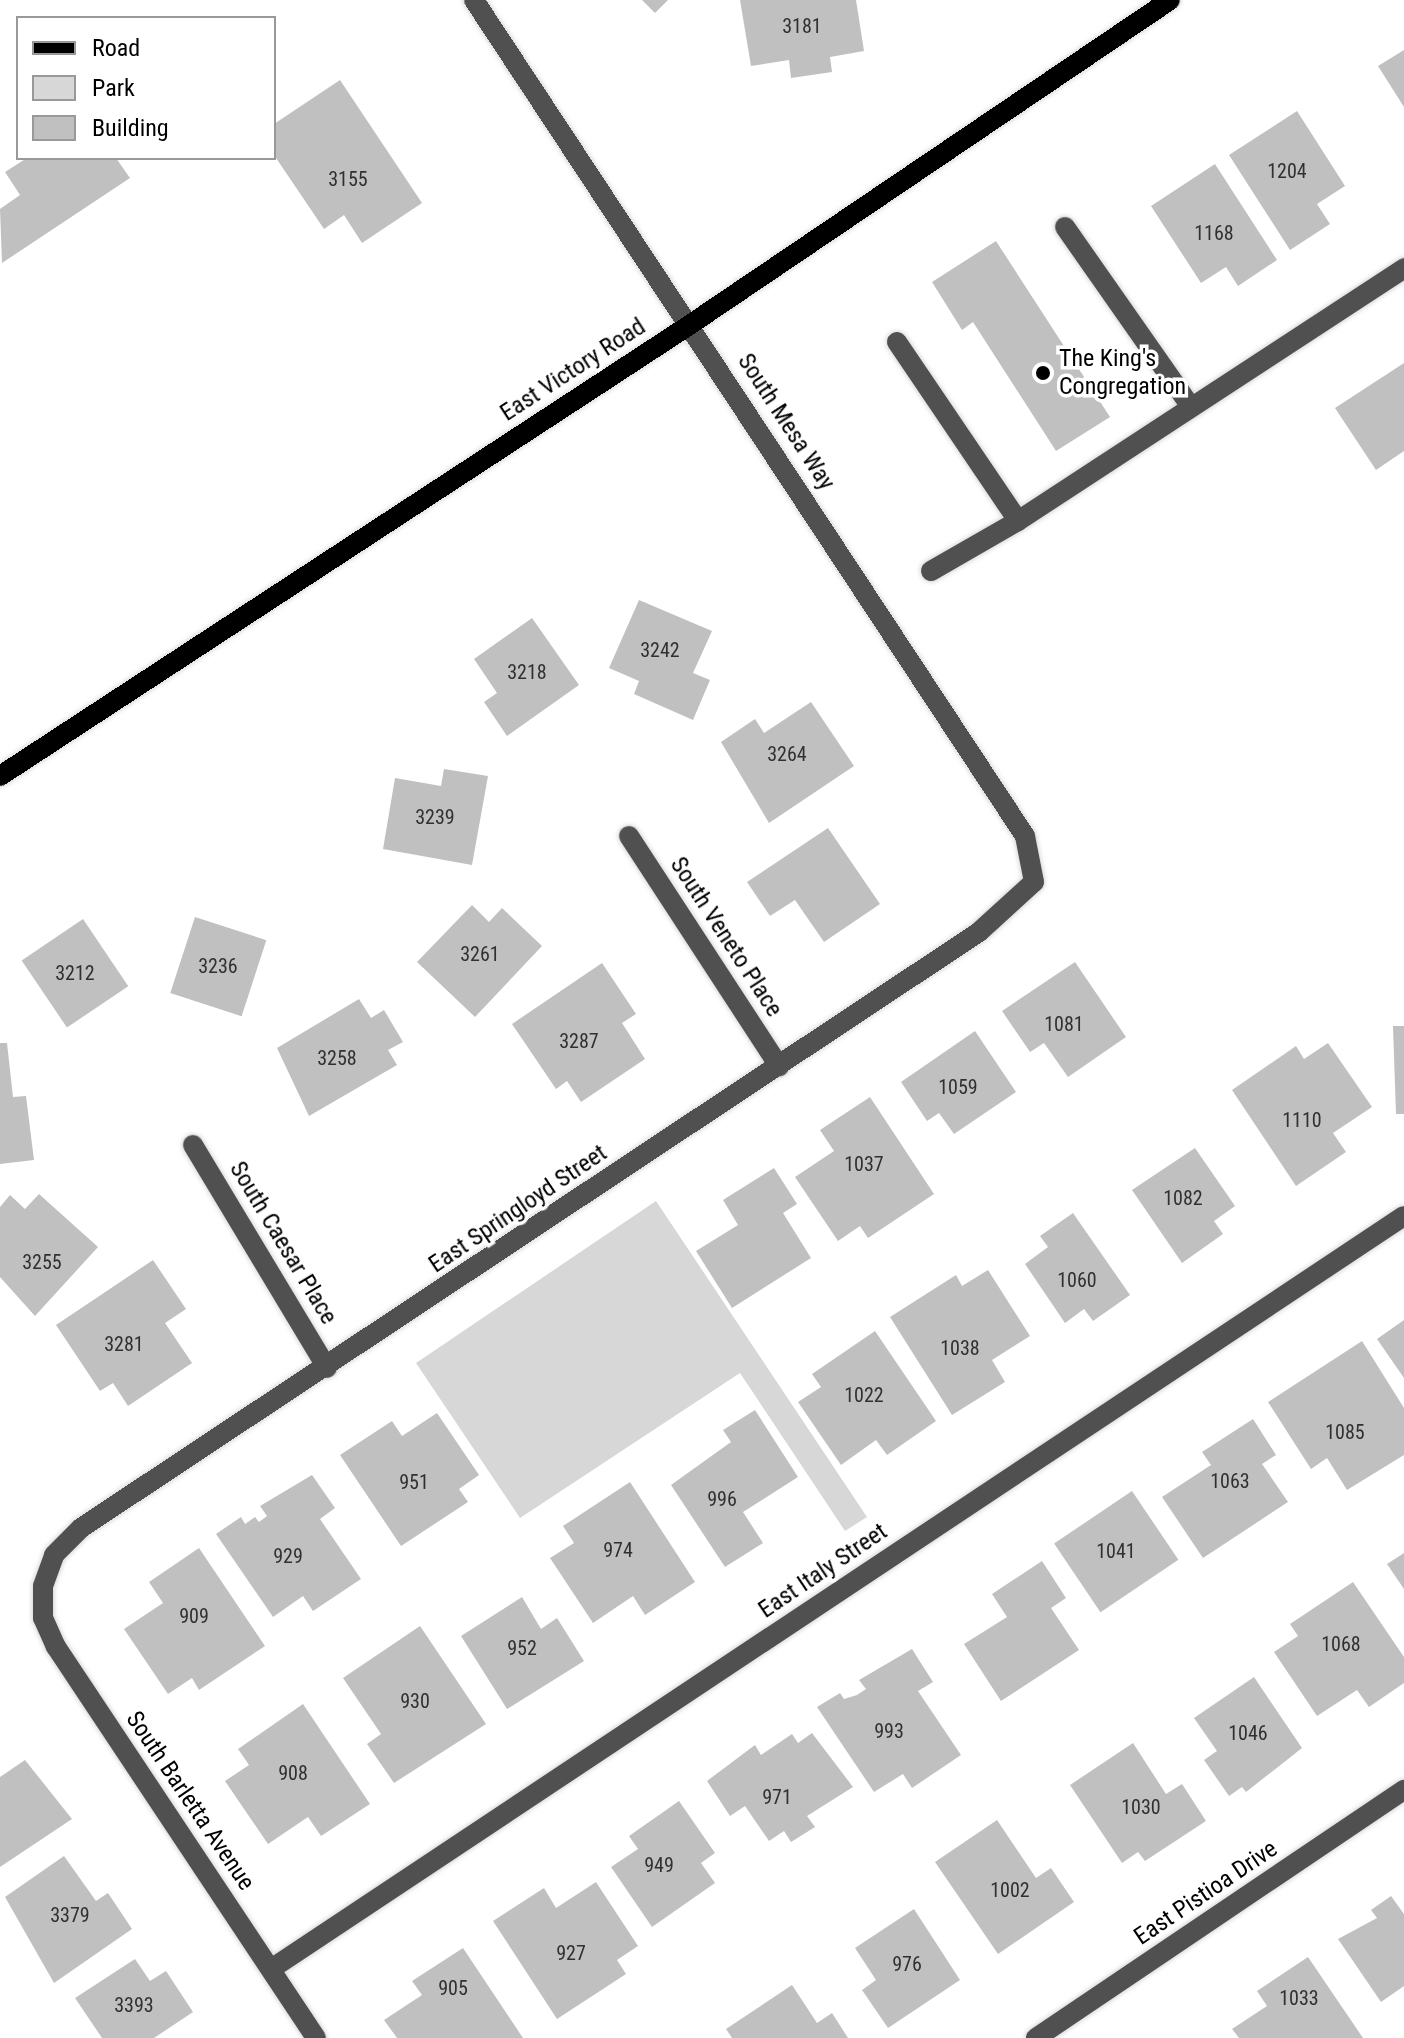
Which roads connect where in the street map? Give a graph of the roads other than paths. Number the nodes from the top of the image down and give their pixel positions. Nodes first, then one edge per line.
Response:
1 (474, 0) edge
2 (1170, 0) edge
3 (1065, 227) dead end
4 (1404, 268) edge
5 (691, 324) junction
6 (897, 342) dead end
7 (1189, 404) junction
8 (1018, 521) junction
9 (931, 571) dead end
10 (0, 776) edge
11 (629, 836) dead end
12 (1034, 882) joint
13 (779, 1066) junction
14 (193, 1145) dead end
15 (1404, 1216) edge
16 (327, 1368) junction
17 (43, 1586) joint
18 (1404, 1790) edge
19 (271, 1969) junction
20 (316, 2038) edge
21 (1036, 2038) edge

1 - 5 street, South Mesa Way
2 - 5 main road, East Victory Road
3 - 7 street
4 - 7 street
5 - 10 main road, East Victory Road
5 - 12 street, South Mesa Way
6 - 8 street
7 - 8 street
8 - 9 street
11 - 13 street, South Veneto Place
12 - 13 street, East Springloyd Street
13 - 16 street, East Springloyd Street
14 - 16 street, South Caesar Place
15 - 19 street, East Italy Street
16 - 17 street, East Springloyd Street
17 - 19 street, South Barletta Avenue
18 - 21 street, East Pistioa Drive
19 - 20 street, South Barletta Avenue

